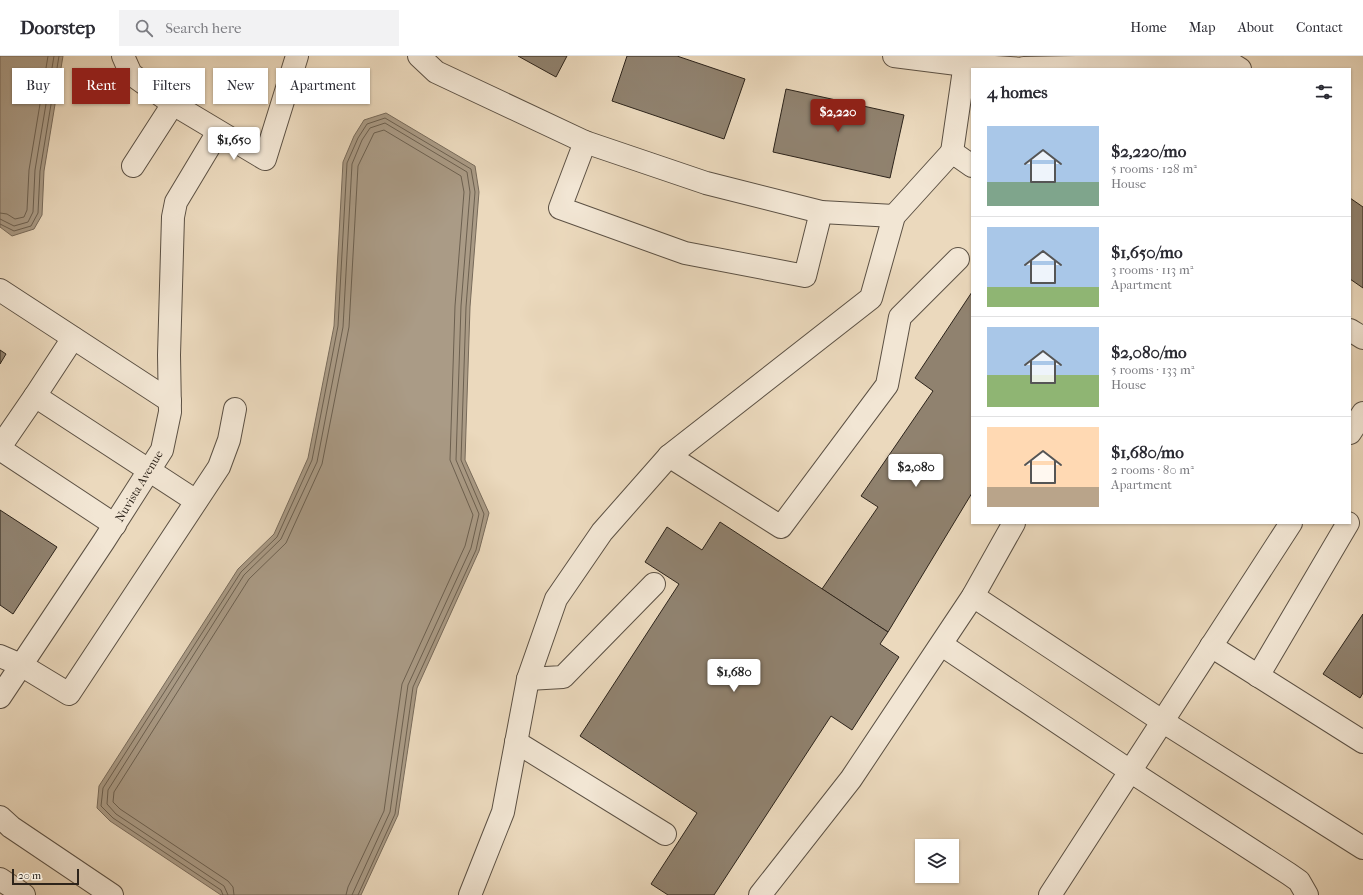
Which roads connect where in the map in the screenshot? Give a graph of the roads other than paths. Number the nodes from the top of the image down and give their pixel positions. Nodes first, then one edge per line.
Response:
1 (123, 56) edge
2 (297, 56) edge
3 (419, 56) edge
4 (894, 56) edge
5 (965, 60) edge
6 (1017, 68) edge
7 (1066, 68) edge
8 (1238, 68) edge
9 (138, 79) edge
10 (173, 104) joint
11 (218, 132) junction
12 (585, 142) junction
13 (952, 152) junction
14 (971, 165) edge
15 (134, 166) dead end
16 (821, 212) junction
17 (894, 216) junction
18 (958, 259) dead end
19 (0, 290) edge
20 (871, 298) junction
21 (900, 317) junction
22 (1351, 331) edge
23 (73, 338) junction
24 (1363, 338) edge
25 (35, 396) junction
26 (170, 401) junction
27 (235, 409) dead end
28 (0, 448) edge
29 (669, 456) junction
30 (149, 470) junction
31 (196, 501) junction
32 (1353, 521) edge
33 (1013, 524) edge
34 (1290, 524) edge
35 (115, 525) junction
36 (654, 584) dead end
37 (973, 596) junction
38 (942, 645) junction
39 (1211, 646) junction
40 (0, 656) edge
41 (21, 665) junction
42 (1258, 676) junction
43 (528, 679) junction
44 (0, 697) edge
45 (1162, 721) junction
46 (516, 742) junction
47 (1363, 742) edge
48 (1130, 771) junction
49 (0, 817) edge
50 (665, 834) dead end
51 (1363, 848) edge
52 (0, 879) edge
53 (24, 895) edge
54 (112, 895) edge
55 (470, 895) edge
56 (760, 895) edge
57 (1050, 895) edge
58 (1307, 895) edge

1 - 9 street
2 - 11 street
3 - 12 street
4 - 5 street
5 - 6 street
5 - 13 street
7 - 8 street
10 - 11 street
10 - 15 street
11 - 26 street, Nuvista Avenue
12 - 16 street
12 - 16 street
13 - 14 street
13 - 17 street
16 - 17 street
17 - 20 street
18 - 21 street
19 - 23 street
20 - 21 street
20 - 29 street
21 - 29 street
22 - 24 street
23 - 25 street
23 - 26 street
25 - 28 street
25 - 30 street
26 - 30 street, Nuvista Avenue
27 - 31 street
28 - 35 street
29 - 43 street
30 - 31 street
30 - 35 street, Nuvista Avenue
31 - 41 street
32 - 42 street
33 - 37 street
34 - 39 street
35 - 41 street, Nuvista Avenue
36 - 43 street
37 - 38 street
37 - 45 street
38 - 48 street
38 - 56 street
39 - 42 street
39 - 45 street
40 - 41 street
41 - 44 street, Nuvista Avenue
42 - 47 street
43 - 46 street
45 - 48 street
45 - 51 street
46 - 50 street
46 - 55 street
48 - 57 street
48 - 58 street
49 - 54 street
52 - 53 street

